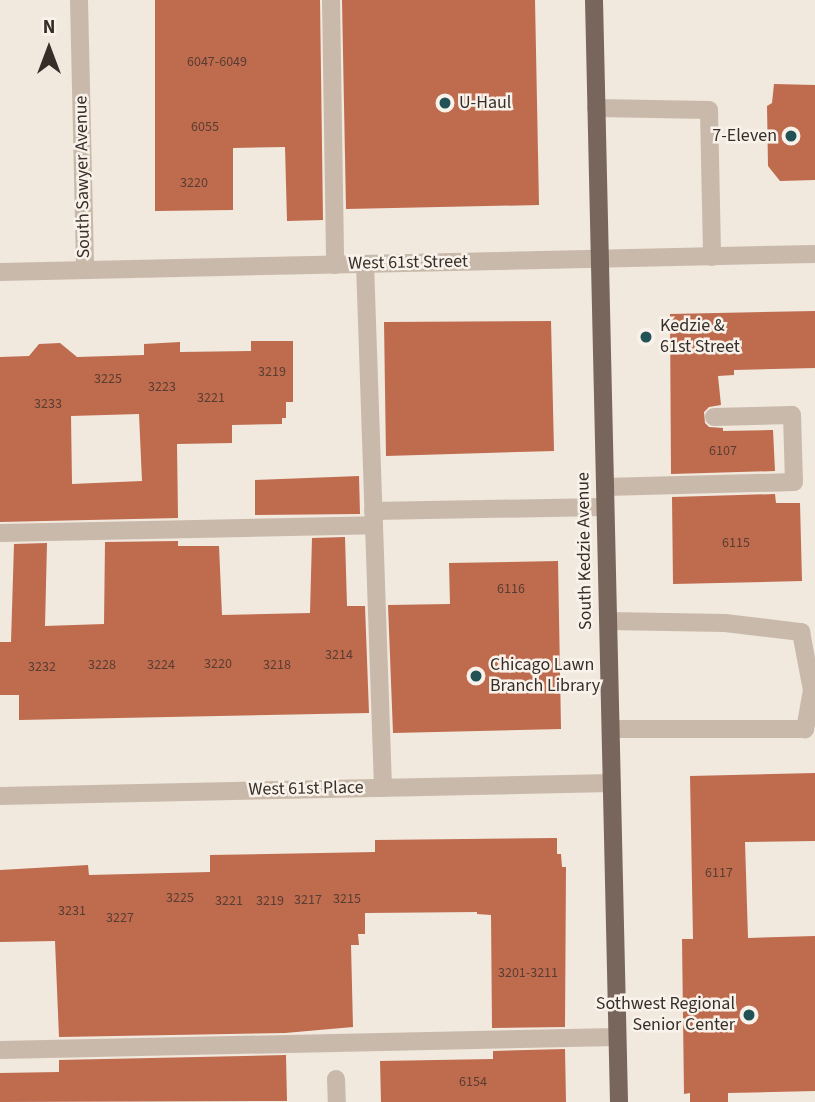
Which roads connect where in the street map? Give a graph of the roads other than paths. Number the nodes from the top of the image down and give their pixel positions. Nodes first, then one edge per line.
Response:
1 (79, 0) edge
2 (331, 0) edge
3 (594, 0) edge
4 (596, 108) junction
5 (815, 254) edge
6 (712, 257) junction
7 (600, 259) junction
8 (365, 264) junction
9 (335, 265) junction
10 (85, 270) junction
11 (0, 272) edge
12 (714, 417) dead end
13 (605, 487) junction
14 (605, 507) junction
15 (373, 518) junction
16 (0, 533) edge
17 (608, 621) junction
18 (611, 729) junction
19 (612, 783) junction
20 (383, 788) junction
21 (0, 796) edge
22 (617, 1037) junction
23 (0, 1050) edge
24 (336, 1079) dead end
25 (337, 1102) edge
26 (619, 1102) edge

1 - 10 street, South Sawyer Avenue
2 - 9 street
3 - 4 main road, South Kedzie Avenue
4 - 6 street
4 - 7 main road, South Kedzie Avenue
5 - 6 street, West 61st Street
6 - 7 street, West 61st Street
7 - 8 street, West 61st Street
7 - 13 main road, South Kedzie Avenue
8 - 9 street, West 61st Street
8 - 15 street
9 - 10 street, West 61st Street
10 - 11 street, West 61st Street
12 - 13 street
13 - 14 main road, South Kedzie Avenue
14 - 15 street
14 - 17 main road, South Kedzie Avenue
15 - 16 street
15 - 20 street
17 - 18 main road, South Kedzie Avenue
17 - 18 street
18 - 19 main road, South Kedzie Avenue
19 - 20 street, West 61st Place
19 - 22 main road, South Kedzie Avenue
20 - 21 street, West 61st Place
22 - 23 street
22 - 26 main road, South Kedzie Avenue
24 - 25 street

